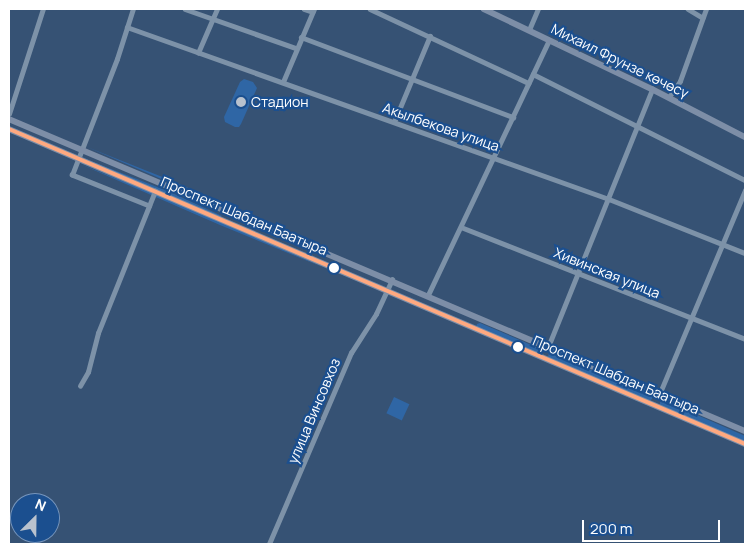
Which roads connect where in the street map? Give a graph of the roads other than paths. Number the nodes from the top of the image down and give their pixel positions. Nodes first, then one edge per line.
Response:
1 (43, 9) edge
2 (133, 9) edge
3 (185, 9) edge
4 (217, 9) edge
5 (304, 9) edge
6 (370, 9) edge
7 (484, 9) edge
8 (538, 9) edge
9 (688, 9) edge
10 (706, 9) edge
11 (314, 10) edge
12 (213, 18) junction
13 (703, 18) junction
14 (127, 27) junction
15 (529, 30) junction
16 (430, 36) junction
17 (301, 37) junction
18 (549, 40) junction
19 (296, 48) junction
20 (198, 52) junction
21 (533, 74) junction
22 (412, 78) junction
23 (283, 82) junction
24 (529, 83) junction
25 (652, 89) junction
26 (669, 97) junction
27 (9, 114) edge
28 (513, 117) junction
29 (9, 119) edge
30 (394, 122) junction
31 (638, 125) junction
32 (9, 129) edge
33 (745, 137) edge
34 (82, 150) junction
35 (494, 157) junction
36 (79, 158) junction
37 (745, 180) edge
38 (155, 190) junction
39 (745, 190) edge
40 (609, 199) junction
41 (149, 206) junction
42 (461, 227) junction
43 (722, 244) junction
44 (309, 245) junction
45 (745, 253) edge
46 (305, 255) junction
47 (578, 272) junction
48 (392, 280) junction
49 (387, 290) junction
50 (428, 295) junction
51 (460, 309) junction
52 (477, 316) junction
53 (690, 318) junction
54 (455, 320) junction
55 (473, 327) junction
56 (745, 340) edge
57 (548, 347) junction
58 (543, 358) junction
59 (80, 386) dead end
60 (659, 395) junction
61 (655, 405) junction
62 (745, 431) edge
63 (745, 444) edge
64 (269, 544) edge

1 - 27 street
2 - 14 street
3 - 12 street
4 - 12 street
5 - 11 street
6 - 16 street
7 - 15 main road, Михаил Фрунзе көчөсү
8 - 15 street
9 - 13 street
10 - 13 street
11 - 17 street
12 - 19 street
12 - 20 street
13 - 26 street
14 - 20 street, Акылбекова улица
14 - 34 street
15 - 18 main road, Михаил Фрунзе көчөсү
16 - 22 street
16 - 24 street
17 - 19 street
17 - 22 street
18 - 21 street
18 - 25 main road, Михаил Фрунзе көчөсү
19 - 23 street
20 - 23 street, Акылбекова улица
21 - 24 street
21 - 31 street
22 - 28 street
22 - 30 street
23 - 30 street, Акылбекова улица
24 - 28 street
25 - 26 main road, Михаил Фрунзе көчөсү
25 - 31 street
26 - 33 main road, Михаил Фрунзе көчөсү
28 - 35 street
29 - 34 main road, Проспект Шабдан Баатыра
30 - 35 street, Акылбекова улица
31 - 37 street
31 - 40 street
32 - 36 main road, Проспект Шабдан Баатыра
34 - 36 street
34 - 44 main road, Проспект Шабдан Баатыра
35 - 40 street, Акылбекова улица
35 - 42 street
36 - 38 main road, Проспект Шабдан Баатыра
36 - 41 street
38 - 41 street
38 - 46 main road, Проспект Шабдан Баатыра
39 - 43 street
40 - 43 street, Акылбекова улица
40 - 47 street
41 - 59 street
42 - 47 street, Хивинская улица
42 - 50 street
43 - 45 street, Акылбекова улица
43 - 53 street
44 - 46 main road
44 - 48 main road, Проспект Шабдан Баатыра
46 - 49 main road, Проспект Шабдан Баатыра
47 - 53 street, Хивинская улица
47 - 57 street
48 - 49 street, улица Винсовхоз
48 - 50 main road, Проспект Шабдан Баатыра
49 - 54 main road, Проспект Шабдан Баатыра
49 - 64 street, улица Винсовхоз
50 - 51 main road, Проспект Шабдан Баатыра
51 - 52 main road, Проспект Шабдан Баатыра
51 - 54 main road
52 - 55 main road
52 - 57 main road, Проспект Шабдан Баатыра
53 - 56 street, Хивинская улица
53 - 60 street
54 - 55 main road, Проспект Шабдан Баатыра
55 - 58 main road, Проспект Шабдан Баатыра
57 - 58 main road
57 - 60 main road, Проспект Шабдан Баатыра
58 - 61 main road, Проспект Шабдан Баатыра
60 - 61 main road
60 - 62 main road, Проспект Шабдан Баатыра
61 - 63 main road, Проспект Шабдан Баатыра

